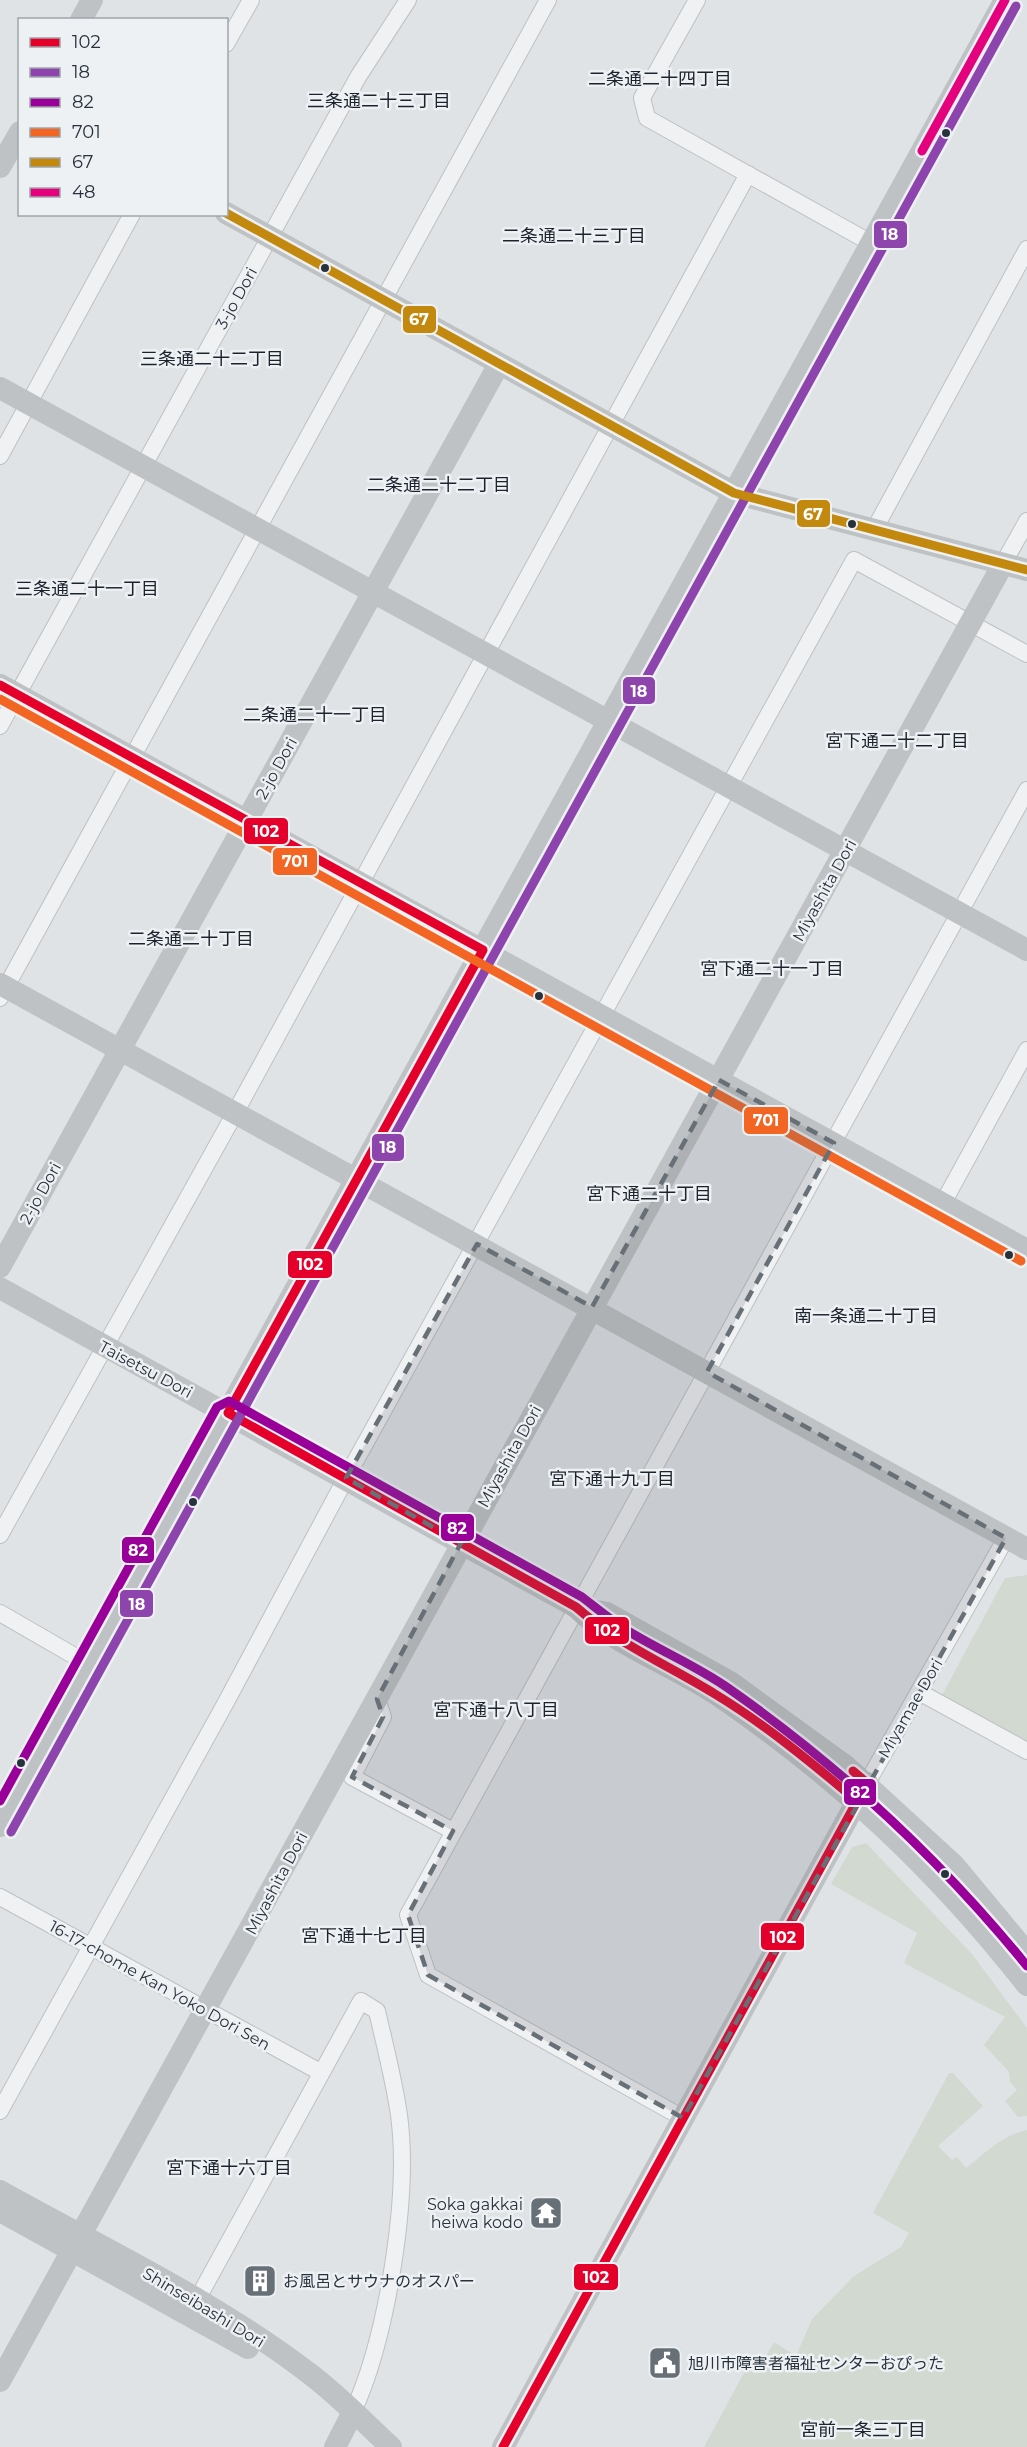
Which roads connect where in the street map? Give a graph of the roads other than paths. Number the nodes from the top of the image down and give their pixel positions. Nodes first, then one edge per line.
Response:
1 (92, 0) edge
2 (251, 0) edge
3 (408, 0) edge
4 (548, 0) edge
5 (697, 0) edge
6 (1005, 0) edge
7 (82, 18) edge
8 (228, 40) edge
9 (18, 136) edge
10 (0, 167) edge
11 (748, 174) junction
12 (228, 214) edge
13 (131, 216) edge
14 (270, 237) junction
15 (871, 243) junction
16 (1027, 249) edge
17 (383, 300) junction
18 (499, 364) junction
19 (0, 388) edge
20 (28, 404) junction
21 (613, 425) junction
22 (0, 456) edge
23 (144, 466) junction
24 (734, 493) junction
25 (1027, 521) edge
26 (258, 529) junction
27 (874, 530) junction
28 (1003, 564) junction
29 (1027, 570) edge
30 (373, 592) junction
31 (971, 622) junction
32 (487, 654) junction
33 (1027, 654) edge
34 (9, 689) edge
35 (608, 722) junction
36 (0, 726) edge
37 (132, 757) junction
38 (729, 787) junction
39 (1027, 790) edge
40 (248, 820) junction
41 (845, 851) junction
42 (361, 883) junction
43 (958, 913) junction
44 (483, 950) junction
45 (1027, 950) edge
46 (2, 990) edge
47 (602, 1015) junction
48 (120, 1050) junction
49 (1027, 1050) edge
50 (719, 1080) junction
51 (235, 1113) junction
52 (834, 1143) junction
53 (356, 1178) junction
54 (943, 1203) junction
55 (477, 1244) junction
56 (1027, 1250) edge
57 (0, 1267) edge
58 (0, 1288) edge
59 (592, 1307) junction
60 (103, 1346) junction
61 (707, 1372) junction
62 (228, 1413) junction
63 (346, 1478) junction
64 (0, 1535) edge
65 (1006, 1538) junction
66 (461, 1543) junction
67 (1027, 1549) edge
68 (576, 1607) junction
69 (0, 1613) edge
70 (71, 1654) dead end
71 (921, 1693) junction
72 (377, 1699) junction
73 (1027, 1751) edge
74 (862, 1792) junction
75 (0, 1826) edge
76 (453, 1831) junction
77 (0, 1897) edge
78 (91, 1947) junction
79 (1027, 1953) edge
80 (1027, 1985) edge
81 (206, 2010) junction
82 (320, 2072) junction
83 (0, 2111) edge
84 (683, 2118) junction
85 (0, 2192) edge
86 (0, 2211) edge
87 (76, 2243) junction
88 (193, 2307) junction
89 (0, 2381) edge
90 (350, 2419) junction
91 (335, 2447) edge
92 (368, 2447) edge
93 (392, 2447) edge
94 (503, 2447) edge

1 - 7 street
2 - 8 street
3 - 14 street, 3-jo Dori
4 - 17 street
5 - 11 street
6 - 15 street
9 - 10 street
11 - 15 street
11 - 21 street
12 - 14 street
13 - 20 street
14 - 17 street
14 - 23 street, 3-jo Dori
15 - 24 street
16 - 27 street
17 - 18 street
17 - 26 street
18 - 21 street
18 - 30 street, 2-jo Dori
19 - 20 street
20 - 22 street
20 - 23 street
21 - 24 street
21 - 32 street
23 - 26 street
23 - 34 street, 3-jo Dori
24 - 27 street
24 - 35 street
25 - 28 street
26 - 30 street
26 - 37 street
27 - 28 street
28 - 29 street
28 - 31 street, Miyashita Dori
30 - 32 street
30 - 40 street, 2-jo Dori
31 - 33 street
31 - 38 street
31 - 41 street, Miyashita Dori
32 - 35 street
32 - 42 street
34 - 36 street, 3-jo Dori
34 - 37 street
35 - 38 street
35 - 44 street
37 - 40 street
37 - 46 street
38 - 41 street
38 - 47 street
39 - 43 street
40 - 42 street
40 - 48 street, 2-jo Dori
41 - 43 street
41 - 50 street, Miyashita Dori
42 - 44 street
42 - 51 street
43 - 45 street
43 - 52 street
44 - 47 street
44 - 53 street
46 - 48 street
47 - 50 street
47 - 55 street
48 - 51 street
48 - 57 street, 2-jo Dori
49 - 54 street
50 - 52 street
50 - 59 street, Miyashita Dori
51 - 53 street
51 - 60 street
52 - 54 street
52 - 61 street
53 - 55 street
53 - 62 street
54 - 56 street
55 - 59 street
55 - 63 street
58 - 60 street, Taisetsu Dori
59 - 61 street
59 - 66 street, Miyashita Dori
60 - 62 street, Taisetsu Dori
60 - 64 street
61 - 65 street
61 - 68 street
62 - 63 street, Taisetsu Dori
62 - 75 street
63 - 66 street, Taisetsu Dori
63 - 78 street
65 - 67 street
65 - 71 street, Miyamae Dori
66 - 68 street, Taisetsu Dori
66 - 72 street, Miyashita Dori
68 - 74 street, Taisetsu Dori
68 - 76 street
69 - 70 street
71 - 73 street
71 - 74 street, Miyamae Dori
72 - 76 street
72 - 81 street, Miyashita Dori
74 - 79 street, Taisetsu Dori
74 - 80 street, Taisetsu Dori
74 - 84 street, Miyamae Dori
76 - 84 street
77 - 78 street, 16-17-chome Kan Yoko Dori Sen
78 - 81 street, 16-17-chome Kan Yoko Dori Sen
78 - 83 street
81 - 82 street, 16-17-chome Kan Yoko Dori Sen
81 - 87 street, Miyashita Dori
82 - 88 street
82 - 90 street
84 - 94 street, Miyamae Dori
85 - 87 street, Shinseibashi Dori
86 - 87 street, Shinseibashi Dori
87 - 88 street, Shinseibashi Dori
87 - 89 street, Miyashita Dori
88 - 90 street, Shinseibashi Dori
90 - 91 street
90 - 92 street, Shinseibashi Dori
90 - 93 street, Shinseibashi Dori

